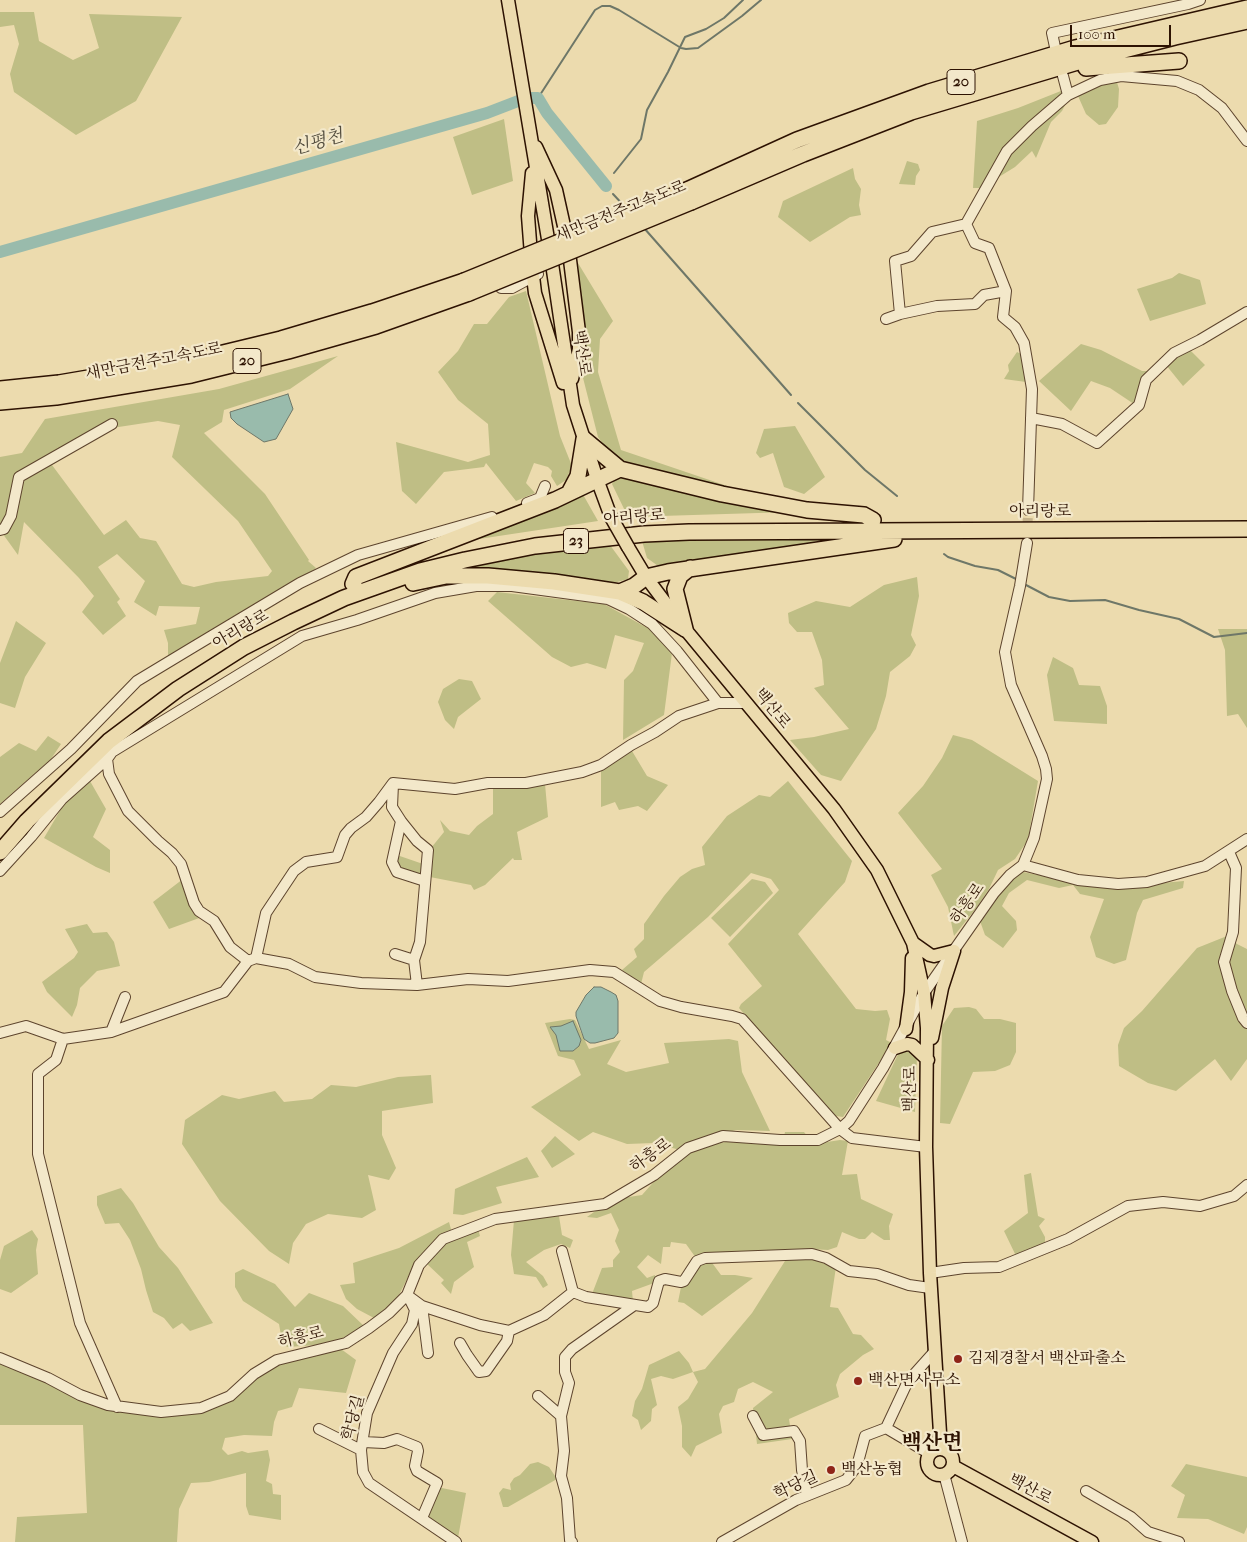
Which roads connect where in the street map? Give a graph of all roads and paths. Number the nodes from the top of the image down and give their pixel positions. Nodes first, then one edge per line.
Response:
1 (508, 0) edge
2 (1200, 0) edge
3 (1247, 8) edge
4 (1247, 21) edge
5 (1055, 47) dead end
6 (1179, 62) dead end
7 (1042, 73) junction
8 (1063, 76) dead end
9 (1068, 95) junction
10 (531, 136) junction
11 (1247, 141) edge
12 (534, 158) junction
13 (689, 196) junction
14 (966, 224) junction
15 (536, 275) junction
16 (466, 287) junction
17 (501, 288) dead end
18 (1006, 291) junction
19 (1247, 312) edge
20 (900, 314) junction
21 (886, 319) dead end
22 (570, 387) junction
23 (0, 389) edge
24 (0, 402) edge
25 (573, 405) junction
26 (1031, 418) junction
27 (112, 424) dead end
28 (584, 439) junction
29 (620, 469) junction
30 (597, 479) junction
31 (545, 486) dead end
32 (569, 493) junction
33 (1028, 510) tunnel mouth
34 (873, 520) junction
35 (1247, 520) edge
36 (1247, 529) edge
37 (0, 530) edge
38 (956, 530) junction
39 (1027, 543) tunnel mouth
40 (690, 568) junction
41 (646, 577) junction
42 (353, 584) junction
43 (381, 584) junction
44 (620, 592) junction
45 (685, 629) junction
46 (718, 704) junction
47 (746, 704) junction
48 (108, 759) junction
49 (393, 783) junction
50 (0, 812) edge
51 (401, 821) junction
52 (0, 839) edge
53 (1247, 839) edge
54 (0, 852) edge
55 (1229, 852) junction
56 (1023, 865) junction
57 (0, 871) edge
58 (425, 881) junction
59 (913, 943) junction
60 (954, 951) junction
61 (395, 954) dead end
62 (252, 960) junction
63 (414, 960) junction
64 (417, 985) junction
65 (924, 994) junction
66 (125, 997) dead end
67 (1247, 1023) edge
68 (906, 1029) junction
69 (111, 1032) junction
70 (0, 1034) edge
71 (63, 1039) junction
72 (895, 1048) junction
73 (928, 1060) junction
74 (840, 1128) junction
75 (926, 1147) junction
76 (1247, 1185) edge
77 (562, 1250) dead end
78 (930, 1273) junction
79 (930, 1288) junction
80 (573, 1292) junction
81 (407, 1295) junction
82 (422, 1306) junction
83 (633, 1306) junction
84 (509, 1331) junction
85 (460, 1343) dead end
86 (934, 1352) junction
87 (428, 1353) dead end
88 (0, 1358) edge
89 (538, 1396) dead end
90 (117, 1406) junction
91 (562, 1416) junction
92 (753, 1416) dead end
93 (886, 1428) junction
94 (319, 1429) dead end
95 (362, 1446) junction
96 (935, 1452) junction
97 (948, 1470) junction
98 (1086, 1491) dead end
99 (807, 1496) junction
100 (422, 1518) junction
101 (456, 1542) edge
102 (572, 1542) edge
103 (722, 1542) edge
104 (962, 1542) edge
105 (1092, 1542) edge
106 (1179, 1542) edge

1 - 10 main road, 백산로
2 - 5 street
3 - 13 highway, 새만금전주고속도로 / 20
4 - 7 highway, 새만금전주고속도로 / 20
6 - 7 highway
7 - 13 highway, 새만금전주고속도로 / 20
8 - 9 street
9 - 11 street
9 - 14 street
10 - 12 main road, 백산로
10 - 22 main road
12 - 15 main road
12 - 22 main road, 백산로
13 - 16 highway, 새만금전주고속도로 / 20, bridge
14 - 18 street
14 - 20 street
15 - 17 street
15 - 25 main road
16 - 23 highway, 새만금전주고속도로 / 20
16 - 24 highway, 새만금전주고속도로 / 20
18 - 20 street
18 - 26 street
19 - 26 street
20 - 21 street
22 - 25 main road, 백산로
25 - 28 main road, 백산로
26 - 33 street
27 - 37 street
28 - 29 highway
28 - 30 main road, 백산로
28 - 32 highway
29 - 30 highway
29 - 34 highway
30 - 32 highway
30 - 41 main road, 백산로, bridge
31 - 50 street
32 - 42 highway
34 - 35 highway, 아리랑로 / 23
34 - 42 highway, 아리랑로 / 23
36 - 38 highway, 아리랑로 / 23
38 - 40 highway
38 - 43 highway, 아리랑로 / 23
39 - 56 street
40 - 41 highway
40 - 45 highway
41 - 44 highway
41 - 45 main road, 백산로
42 - 52 highway, 아리랑로 / 23
43 - 44 highway
43 - 54 highway, 아리랑로 / 23
44 - 45 highway
45 - 47 main road, 백산로
46 - 47 street
46 - 48 street
46 - 49 street
47 - 59 main road, 백산로
48 - 57 street
48 - 62 street
49 - 51 street
49 - 62 street
51 - 58 street
51 - 58 street
53 - 55 street
55 - 56 street
55 - 67 street
56 - 60 street, 하흥로
58 - 63 street
59 - 60 main road
59 - 65 main road, 백산로
59 - 68 main road
60 - 65 street, 하흥로
60 - 73 main road
61 - 63 street
62 - 64 street
62 - 69 street
63 - 64 street
64 - 74 street
65 - 68 street, 하흥로
65 - 73 main road, 백산로
66 - 69 street
68 - 72 street, 하흥로
69 - 71 street
70 - 71 street
71 - 90 street
72 - 73 main road
72 - 74 street, 하흥로
73 - 75 main road, 백산로
74 - 75 street
74 - 81 street, 하흥로
75 - 78 main road, 백산로
76 - 78 street
77 - 80 street
78 - 79 main road, 백산로
79 - 83 street
79 - 86 main road, 백산로
80 - 83 street
80 - 84 street
81 - 82 street
81 - 90 street, 하흥로
81 - 95 street, 학당길
82 - 84 street
82 - 87 street
83 - 91 street
84 - 85 street
86 - 93 street
86 - 96 main road, 백산로
88 - 90 street, 하흥로
89 - 91 street
91 - 102 street
92 - 99 street
93 - 96 street
93 - 99 street, 학당길
94 - 95 street
95 - 100 street, 학당길
95 - 100 street
96 - 97 main road
96 - 97 main road
97 - 104 street
97 - 105 main road, 백산로
98 - 106 street
99 - 103 street, 학당길
100 - 101 street, 학당길

